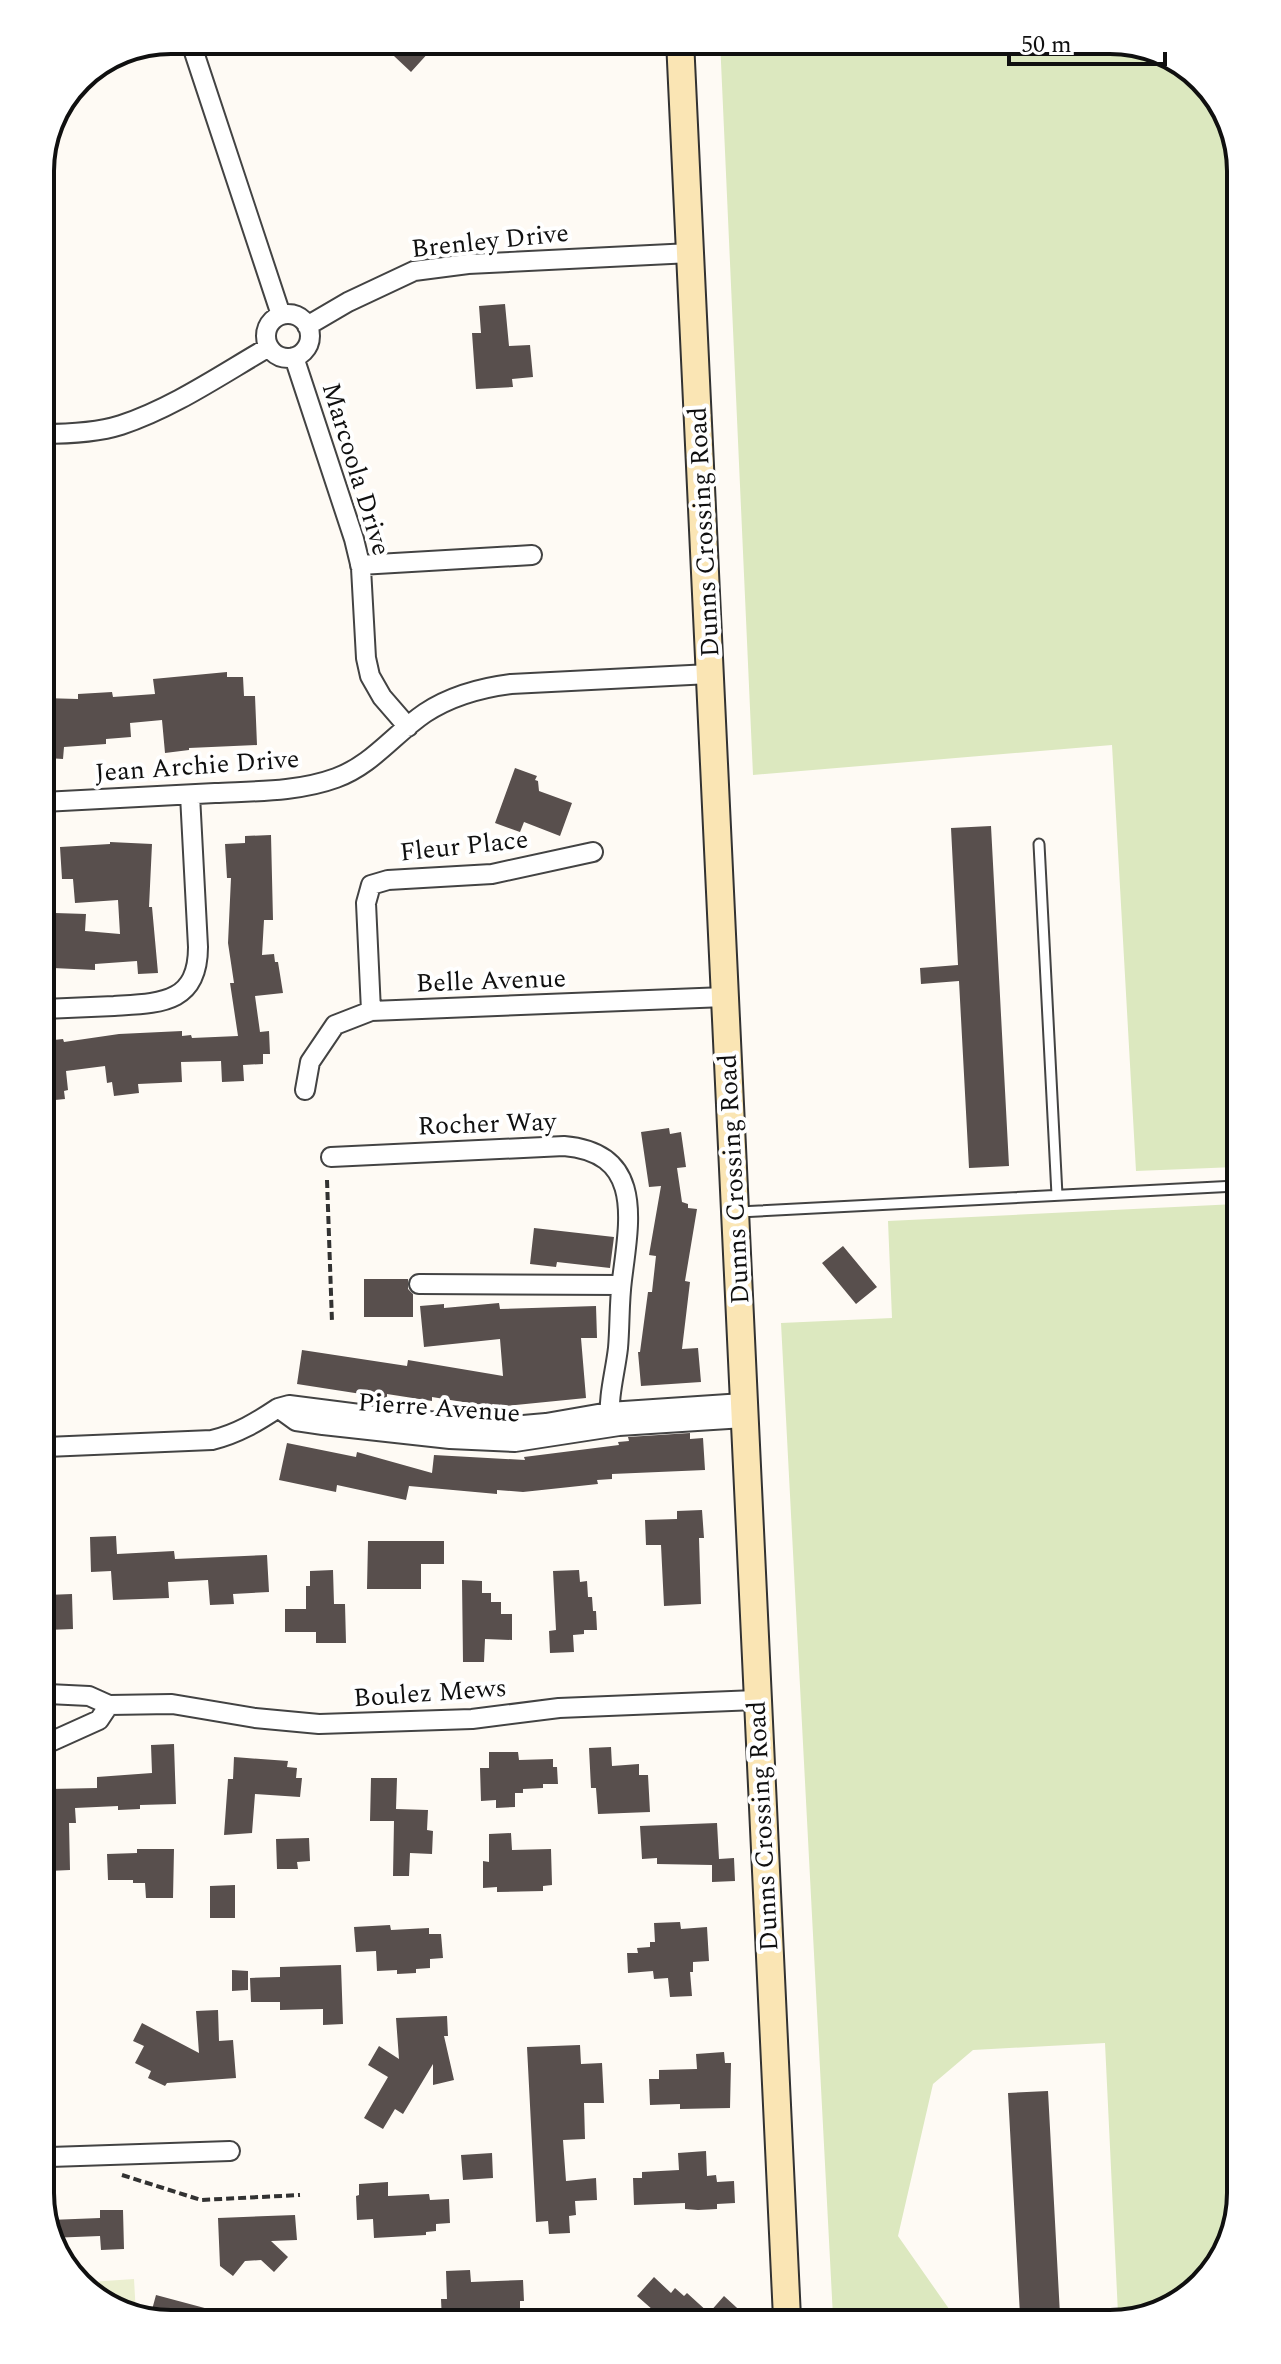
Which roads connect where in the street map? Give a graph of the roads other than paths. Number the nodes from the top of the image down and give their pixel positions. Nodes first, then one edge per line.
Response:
1 (195, 54) edge
2 (681, 54) edge
3 (691, 253) junction
4 (281, 315) junction
5 (307, 326) junction
6 (269, 347) junction
7 (294, 357) junction
8 (54, 433) edge
9 (532, 555) dead end
10 (360, 565) junction
11 (710, 674) junction
12 (408, 727) junction
13 (190, 795) junction
14 (54, 801) edge
15 (1039, 844) dead end
16 (593, 852) dead end
17 (725, 997) junction
18 (54, 1008) edge
19 (371, 1011) junction
20 (305, 1090) dead end
21 (331, 1157) dead end
22 (1227, 1186) edge
23 (1057, 1195) junction
24 (736, 1212) junction
25 (419, 1284) dead end
26 (621, 1285) junction
27 (743, 1410) junction
28 (610, 1420) junction
29 (54, 1447) edge
30 (54, 1694) edge
31 (756, 1700) junction
32 (109, 1705) junction
33 (54, 1740) edge
34 (230, 2151) dead end
35 (54, 2157) edge
36 (787, 2310) edge

1 - 4 street
2 - 3 street, Dunns Crossing Road
3 - 5 street, Brenley Drive
3 - 11 street, Dunns Crossing Road
4 - 5 street
4 - 6 street
5 - 7 street
6 - 7 street
6 - 8 street
7 - 10 street, Marcoola Drive
9 - 10 street
10 - 12 street, Marcoola Drive
11 - 12 street, Jean Archie Drive
11 - 17 street, Dunns Crossing Road
12 - 13 street, Jean Archie Drive
13 - 14 street, Jean Archie Drive
13 - 18 street
15 - 23 lane
16 - 19 street, Fleur Place
17 - 19 street, Belle Avenue
17 - 24 street, Dunns Crossing Road
19 - 20 street, Belle Avenue
21 - 26 street, Rocher Way
22 - 23 lane
23 - 24 lane
24 - 27 street, Dunns Crossing Road
25 - 26 street
26 - 28 street, Rocher Way
27 - 28 street, Pierre Avenue
27 - 31 street, Dunns Crossing Road
28 - 29 street, Pierre Avenue
30 - 32 street, Boulez Mews
31 - 32 street, Boulez Mews
31 - 36 street, Dunns Crossing Road
32 - 33 street
34 - 35 street

